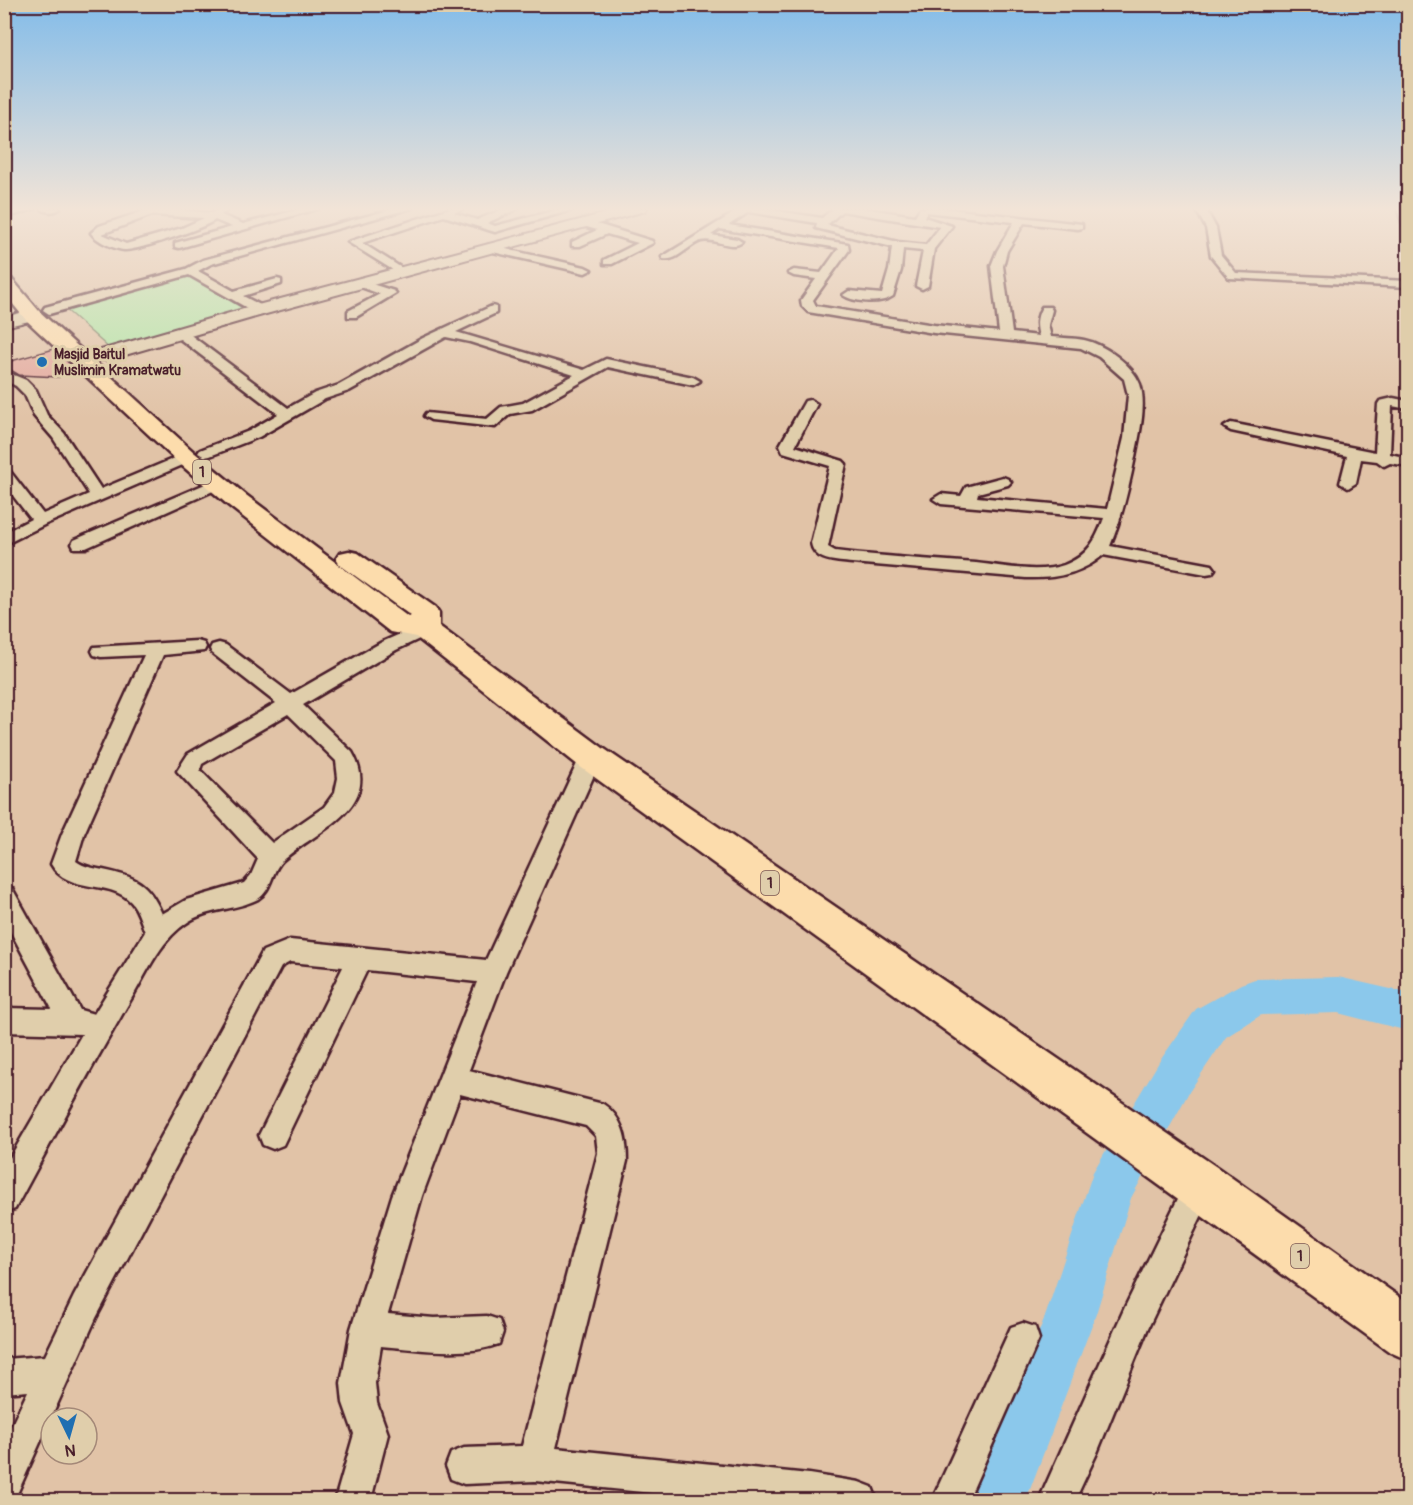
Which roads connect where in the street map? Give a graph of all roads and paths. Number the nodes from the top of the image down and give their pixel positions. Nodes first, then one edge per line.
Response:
1 (17, 278) edge
2 (164, 278) edge
3 (203, 278) edge
4 (377, 278) edge
5 (824, 278) edge
6 (892, 278) edge
7 (923, 278) edge
8 (999, 278) edge
9 (1282, 278) edge
10 (4, 281) edge
11 (277, 282) dead end
12 (359, 283) junction
13 (1408, 284) edge
14 (922, 286) dead end
15 (233, 295) junction
16 (849, 295) dead end
17 (260, 310) junction
18 (492, 310) dead end
19 (1046, 310) dead end
20 (40, 312) junction
21 (352, 314) dead end
22 (4, 322) edge
23 (1008, 328) junction
24 (1040, 330) junction
25 (180, 333) junction
26 (445, 333) junction
27 (101, 356) junction
28 (583, 374) junction
29 (4, 375) edge
30 (693, 381) dead end
31 (810, 404) dead end
32 (1408, 405) edge
33 (287, 414) junction
34 (431, 416) dead end
35 (1231, 427) dead end
36 (196, 456) junction
37 (1372, 456) junction
38 (1408, 464) edge
39 (4, 473) edge
40 (1003, 482) dead end
41 (1348, 483) dead end
42 (217, 484) junction
43 (98, 496) junction
44 (941, 499) dead end
45 (969, 501) junction
46 (1113, 514) junction
47 (40, 521) junction
48 (5, 539) edge
49 (80, 544) dead end
50 (1100, 549) junction
51 (1206, 569) dead end
52 (425, 629) junction
53 (156, 650) junction
54 (101, 651) dead end
55 (290, 703) junction
56 (591, 757) junction
57 (271, 857) junction
58 (4, 895) edge
59 (158, 933) junction
60 (360, 959) junction
61 (493, 972) junction
62 (4, 1020) edge
63 (72, 1020) junction
64 (102, 1024) junction
65 (452, 1079) junction
66 (273, 1135) dead end
67 (1196, 1182) junction
68 (4, 1198) edge
69 (367, 1329) junction
70 (487, 1332) dead end
71 (1408, 1334) edge
72 (1023, 1339) dead end
73 (54, 1372) junction
74 (4, 1376) edge
75 (534, 1463) junction
76 (464, 1466) dead end
77 (4, 1481) edge
78 (353, 1500) edge
79 (859, 1500) edge
80 (950, 1500) edge
81 (1057, 1500) edge

1 - 20 highway, 1
2 - 20 street
3 - 15 street
4 - 12 street
5 - 23 street
6 - 16 street
7 - 14 street
8 - 23 street
9 - 13 street
10 - 20 highway, 1
11 - 15 street
12 - 17 street
12 - 21 street
15 - 17 street
17 - 25 street
18 - 26 street
19 - 24 street
20 - 22 street
20 - 27 highway, 1
20 - 36 highway, 1
23 - 24 street
24 - 46 street
25 - 27 street
25 - 33 street
26 - 28 street
26 - 33 street
27 - 36 highway, 1
28 - 30 street
28 - 34 street
29 - 43 street
31 - 50 street
32 - 37 street
33 - 36 street
35 - 37 street
36 - 42 highway, 1
36 - 43 street
36 - 52 highway, 1
37 - 38 street
37 - 41 street
39 - 47 street
40 - 45 street
42 - 49 street
42 - 52 highway, 1
43 - 47 street
44 - 45 street
45 - 46 street
46 - 50 street
47 - 48 street
50 - 51 street
52 - 55 street
52 - 56 highway, 1
53 - 54 street
53 - 55 street
53 - 59 street
55 - 57 street
55 - 57 street
56 - 61 street
56 - 67 highway, 1
57 - 59 street
58 - 63 street
59 - 64 street
60 - 61 street
60 - 66 street
60 - 73 street
61 - 65 street
62 - 63 street
63 - 64 street
64 - 68 street
65 - 69 street
65 - 75 street
67 - 71 highway, 1
67 - 81 street
69 - 70 street
69 - 78 street
72 - 80 street
73 - 74 street
73 - 77 street
75 - 76 street
75 - 79 street

